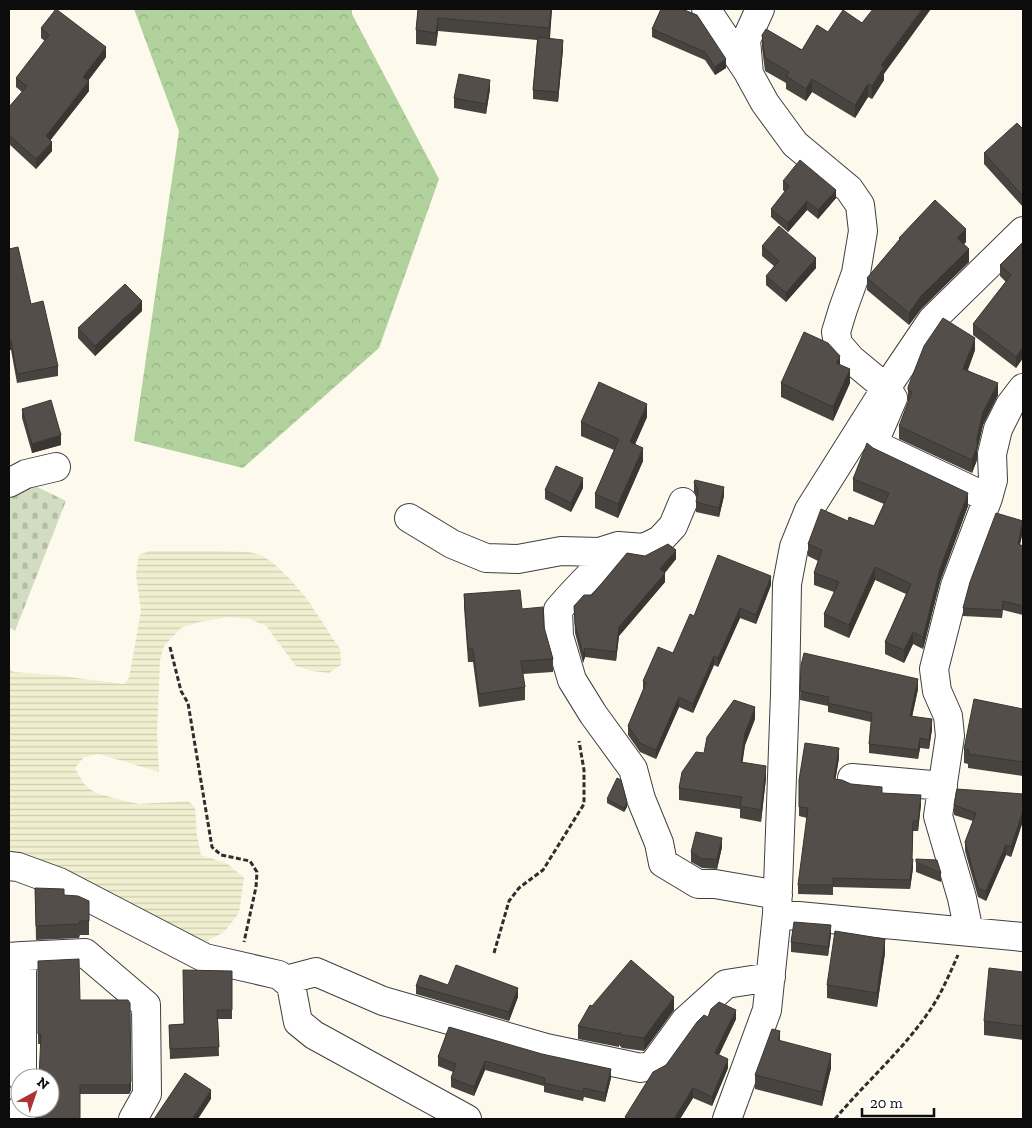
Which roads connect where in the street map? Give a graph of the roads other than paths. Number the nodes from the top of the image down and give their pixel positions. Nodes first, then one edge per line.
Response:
1 (706, 9) edge
2 (760, 9) edge
3 (749, 74) junction
4 (1023, 231) edge
5 (886, 388) junction
6 (1023, 388) edge
7 (56, 467) dead end
8 (9, 484) edge
9 (988, 498) junction
10 (683, 502) dead end
11 (409, 518) dead end
12 (618, 546) junction
13 (852, 778) dead end
14 (943, 786) junction
15 (9, 866) edge
16 (777, 905) junction
17 (969, 932) junction
18 (1023, 937) edge
19 (16, 956) edge
20 (771, 977) junction
21 (286, 980) junction
22 (22, 1068) edge
23 (133, 1119) edge
24 (467, 1119) edge
25 (727, 1119) edge

1 - 3 street
2 - 3 street
3 - 5 street
4 - 5 street
5 - 9 street
5 - 16 street
6 - 9 street
7 - 8 street
9 - 14 street
10 - 12 street
11 - 12 street
12 - 16 street
13 - 14 street
14 - 17 street
15 - 21 street
16 - 17 street
16 - 20 street
17 - 18 street
19 - 22 street
19 - 23 street
20 - 21 street
20 - 25 street
21 - 24 street

